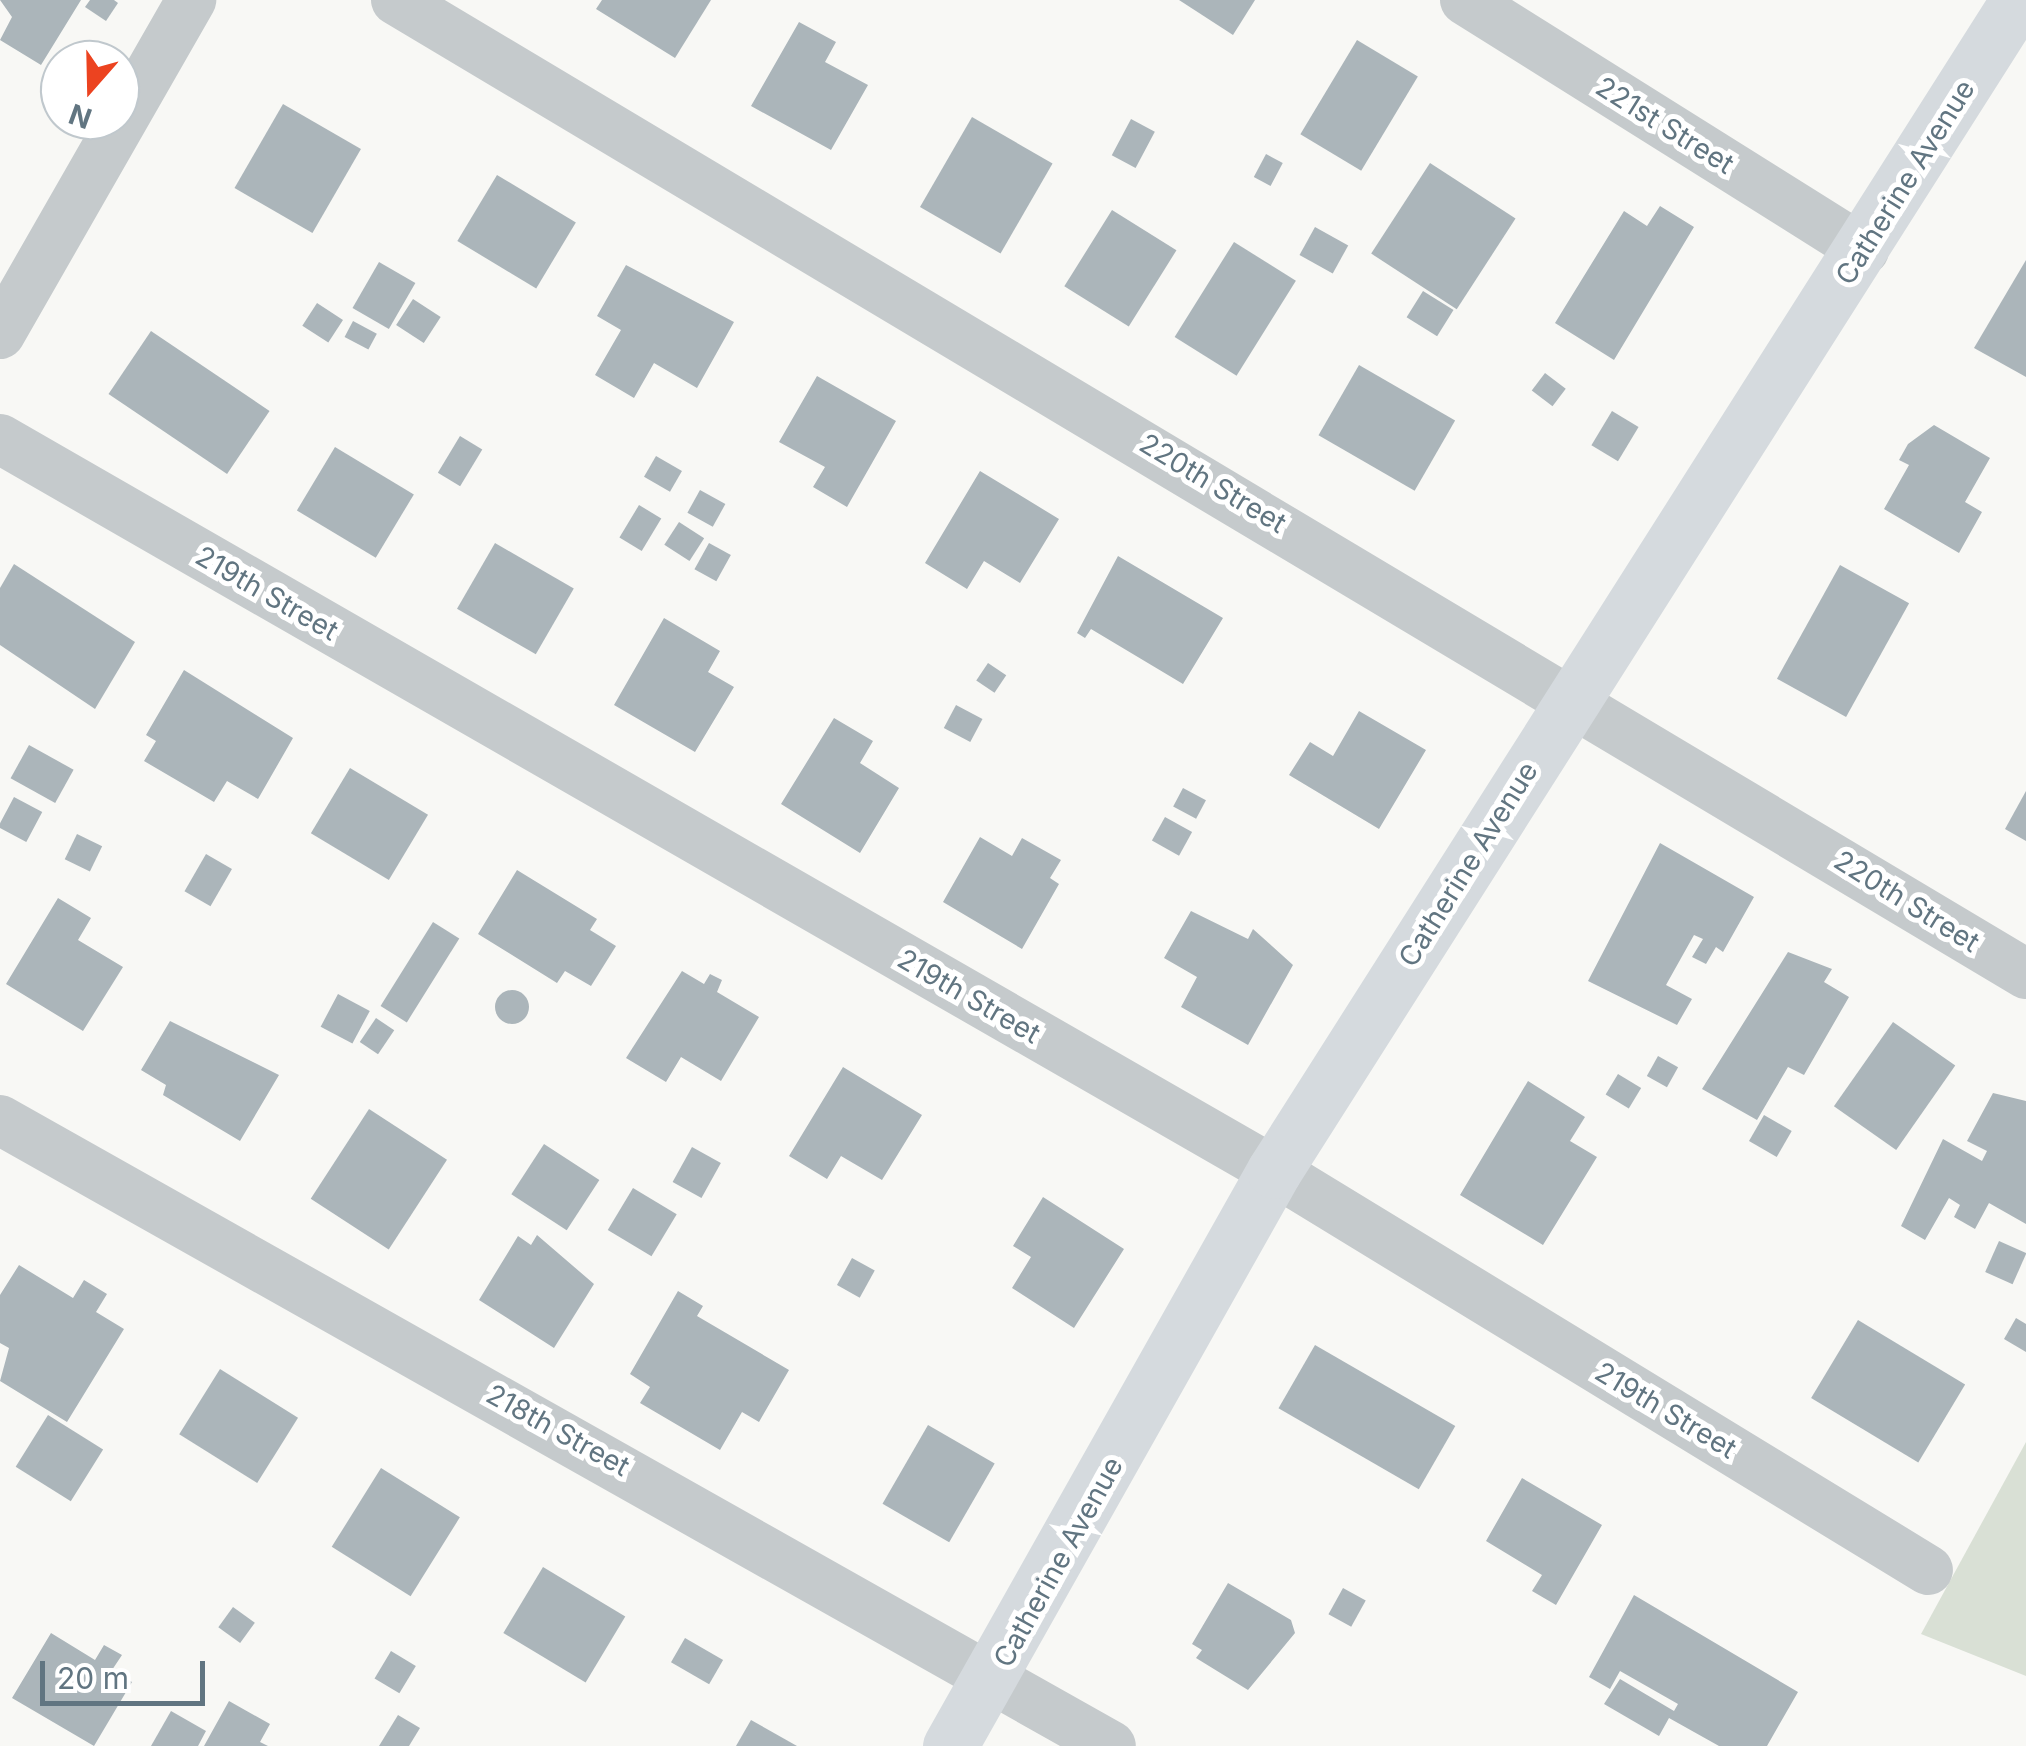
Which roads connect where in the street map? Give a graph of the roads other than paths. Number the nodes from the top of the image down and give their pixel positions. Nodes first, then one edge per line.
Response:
1 (191, 0) edge
2 (396, 0) edge
3 (1465, 0) edge
4 (2018, 0) edge
5 (1864, 250) junction
6 (0, 334) edge
7 (0, 439) edge
8 (1574, 696) junction
9 (2026, 974) edge
10 (0, 1120) edge
11 (1274, 1171) junction
12 (1928, 1570) dead end
13 (996, 1673) junction
14 (950, 1746) edge
15 (1111, 1746) edge

1 - 6 street
2 - 8 street, 220th Street
3 - 5 street, 221st Street
4 - 5 street, Catherine Avenue
5 - 8 street, Catherine Avenue
7 - 11 street, 219th Street
8 - 9 street, 220th Street
8 - 11 street, Catherine Avenue
10 - 13 street, 218th Street
11 - 12 street, 219th Street
11 - 13 street, Catherine Avenue
13 - 14 street, Catherine Avenue
13 - 15 street, 218th Street

